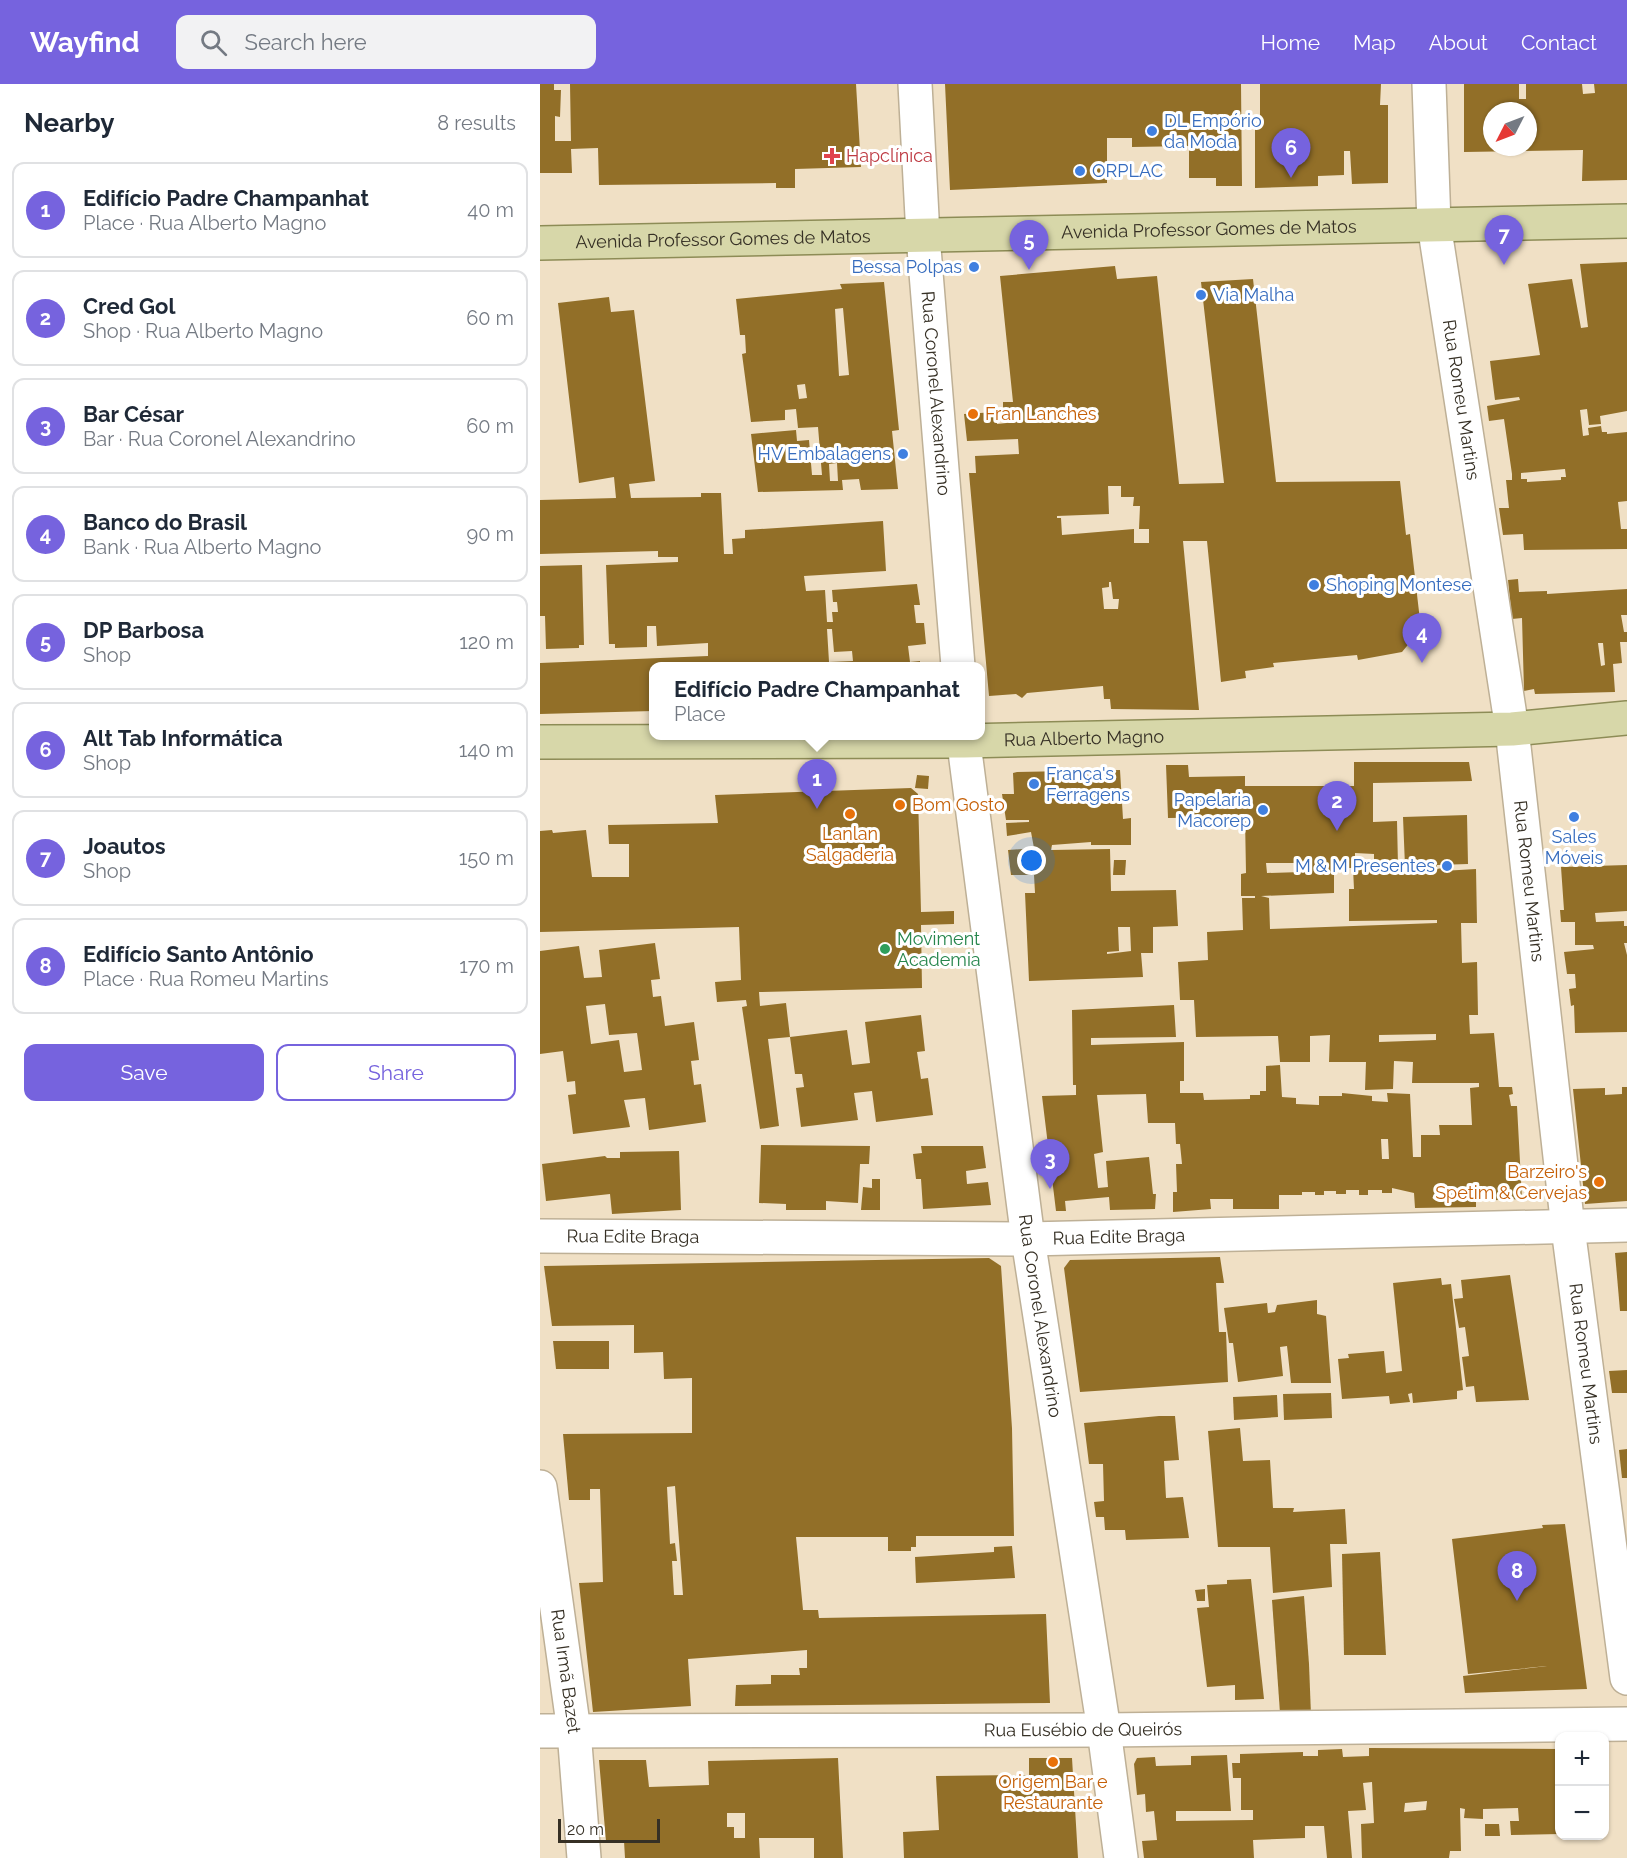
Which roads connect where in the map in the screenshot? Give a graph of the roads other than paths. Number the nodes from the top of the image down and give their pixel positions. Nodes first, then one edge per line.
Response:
1 (915, 84) edge
2 (1429, 84) edge
3 (1627, 221) edge
4 (1434, 225) junction
5 (923, 236) junction
6 (540, 243) edge
7 (958, 662) edge
8 (1627, 718) edge
9 (1512, 729) junction
10 (985, 738) edge
11 (752, 740) edge
12 (964, 740) edge
13 (540, 742) edge
14 (1627, 1225) edge
15 (1568, 1228) junction
16 (540, 1236) edge
17 (1028, 1239) junction
18 (540, 1487) edge
19 (1627, 1678) edge
20 (1627, 1724) edge
21 (1104, 1730) junction
22 (540, 1731) edge
23 (574, 1731) junction
24 (584, 1858) edge
25 (1121, 1858) edge

1 - 5 street, Rua Coronel Alexandrino
2 - 4 street, Rua Romeu Martins
3 - 4 main road, Avenida Professor Gomes de Matos
4 - 5 main road, Avenida Professor Gomes de Matos
4 - 9 street, Rua Romeu Martins
5 - 6 main road, Avenida Professor Gomes de Matos
5 - 7 street, Rua Coronel Alexandrino
8 - 9 main road, Rua Alberto Magno
9 - 10 main road, Rua Alberto Magno
9 - 15 street, Rua Romeu Martins
11 - 13 main road, Rua Alberto Magno
12 - 17 street, Rua Coronel Alexandrino
14 - 15 street, Rua Edite Braga
15 - 17 street, Rua Edite Braga
15 - 19 street, Rua Romeu Martins
16 - 17 street, Rua Edite Braga
17 - 21 street, Rua Coronel Alexandrino
18 - 23 street, Rua Irmã Bazet
20 - 21 street, Rua Eusébio de Queirós
21 - 23 street, Rua Eusébio de Queirós
21 - 25 street, Rua Coronel Alexandrino
22 - 23 street, Rua Eusébio de Queirós
23 - 24 street, Rua Irmã Bazet

